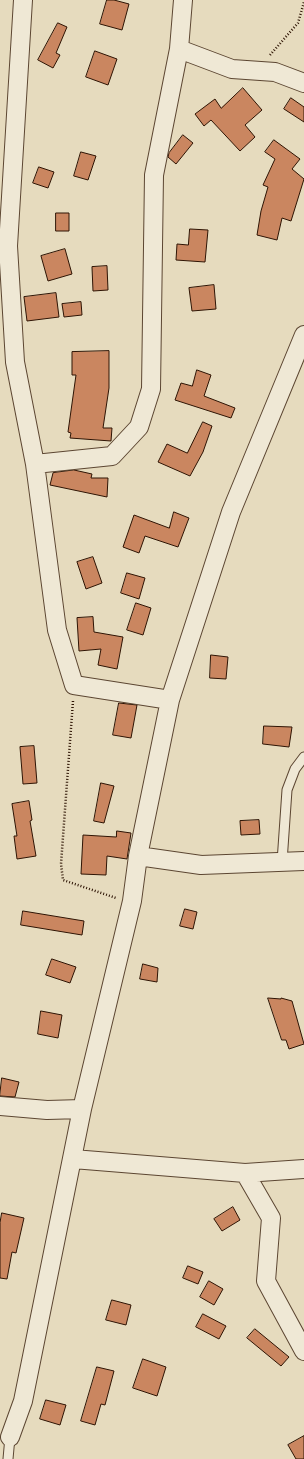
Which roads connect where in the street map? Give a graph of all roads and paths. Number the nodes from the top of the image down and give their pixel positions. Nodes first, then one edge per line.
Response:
1 (23, 0) edge
2 (183, 0) edge
3 (304, 2) edge
4 (179, 49) junction
5 (256, 71) junction
6 (304, 83) edge
7 (303, 342) edge
8 (8, 363) edge
9 (35, 464) junction
10 (74, 685) junction
11 (170, 700) junction
12 (304, 757) edge
13 (138, 856) junction
14 (304, 861) edge
15 (282, 862) junction
16 (132, 901) junction
17 (0, 1106) edge
18 (82, 1109) junction
19 (73, 1159) junction
20 (304, 1169) edge
21 (245, 1173) junction
22 (304, 1351) edge
23 (10, 1437) joint
24 (8, 1459) edge

1 - 8 street
2 - 4 street
3 - 5 path
4 - 5 street
4 - 9 street
5 - 6 street
7 - 11 street
8 - 9 street
9 - 10 street
10 - 11 street
10 - 16 path
11 - 13 street
12 - 15 lane
13 - 15 street
13 - 16 street
14 - 15 street
16 - 18 street
17 - 18 street
18 - 19 street
19 - 21 street
19 - 23 street
20 - 21 street
21 - 22 street
23 - 24 lane

